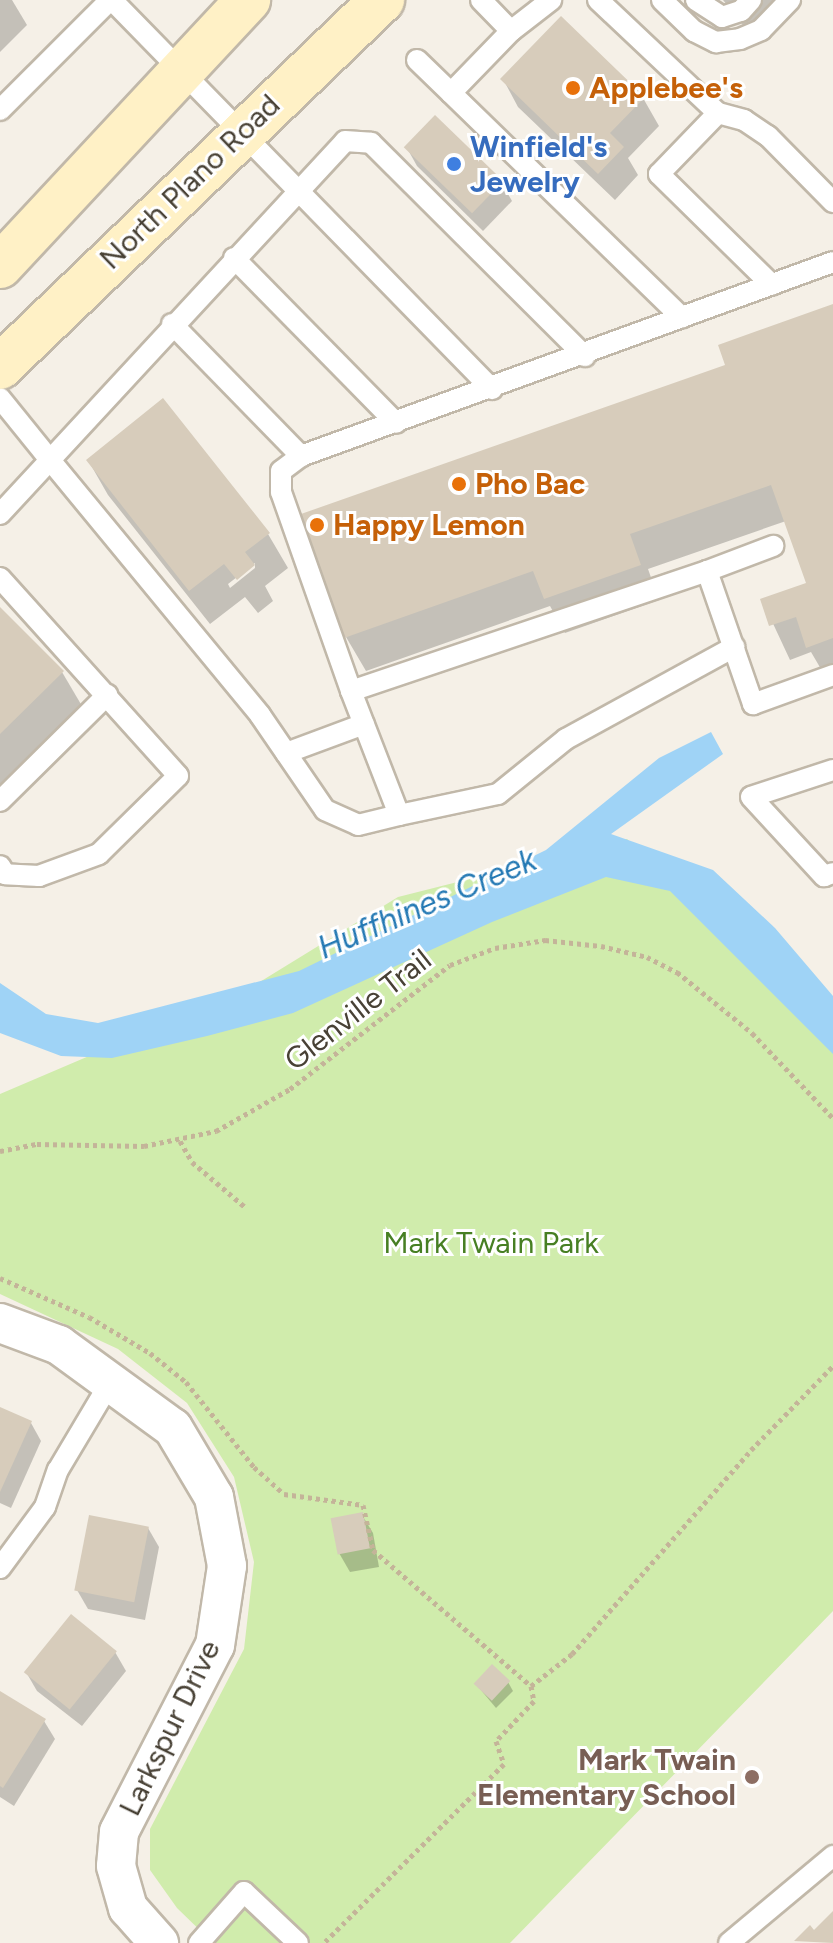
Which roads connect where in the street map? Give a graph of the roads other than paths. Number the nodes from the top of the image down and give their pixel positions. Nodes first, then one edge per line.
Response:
1 (111, 0) edge
2 (248, 0) edge
3 (382, 0) edge
4 (481, 0) edge
5 (551, 0) edge
6 (598, 0) edge
7 (662, 0) edge
8 (696, 0) edge
9 (751, 0) edge
10 (790, 0) edge
11 (511, 31) junction
12 (417, 60) dead end
13 (181, 69) junction
14 (451, 93) junction
15 (0, 110) edge
16 (718, 113) junction
17 (240, 133) junction
18 (296, 192) junction
19 (833, 202) edge
20 (234, 258) junction
21 (833, 262) edge
22 (0, 266) edge
23 (772, 285) junction
24 (682, 318) junction
25 (172, 324) junction
26 (585, 356) junction
27 (0, 367) edge
28 (492, 389) junction
29 (0, 398) edge
30 (396, 423) junction
31 (301, 456) junction
32 (50, 460) junction
33 (0, 514) edge
34 (773, 546) dead end
35 (707, 571) junction
36 (0, 578) edge
37 (734, 647) junction
38 (833, 675) edge
39 (351, 691) junction
40 (107, 695) junction
41 (364, 724) junction
42 (286, 753) junction
43 (833, 770) edge
44 (0, 801) edge
45 (399, 815) junction
46 (0, 866) edge
47 (833, 873) edge
48 (0, 1323) edge
49 (111, 1381) junction
50 (0, 1568) edge
51 (833, 1856) edge
52 (159, 1943) edge
53 (199, 1943) edge
54 (298, 1943) edge
55 (729, 1943) edge

1 - 13 lane
1 - 15 lane
2 - 13 main road
3 - 17 main road, North Plano Road
4 - 11 lane
5 - 11 lane
6 - 16 lane
7 - 10 lane
8 - 9 lane
11 - 14 lane
12 - 14 lane
13 - 17 lane
13 - 22 main road
14 - 24 lane
16 - 19 lane
16 - 23 lane
17 - 18 lane
17 - 27 main road, North Plano Road
18 - 20 lane
18 - 26 lane
18 - 28 lane
20 - 25 lane
20 - 30 lane
21 - 23 lane
23 - 24 lane
24 - 26 lane
25 - 31 lane
25 - 32 lane
26 - 28 lane
28 - 30 lane
29 - 32 lane
30 - 31 lane
31 - 39 lane
32 - 33 lane
32 - 42 lane
34 - 35 lane
35 - 37 lane
35 - 39 lane
36 - 40 lane
37 - 38 lane
37 - 45 lane
39 - 41 lane
40 - 44 lane
40 - 46 lane
41 - 42 lane
41 - 45 lane
42 - 45 lane
43 - 47 lane
48 - 49 street, Larkspur Drive
49 - 50 lane
49 - 52 street, Larkspur Drive
51 - 55 lane
53 - 54 lane

